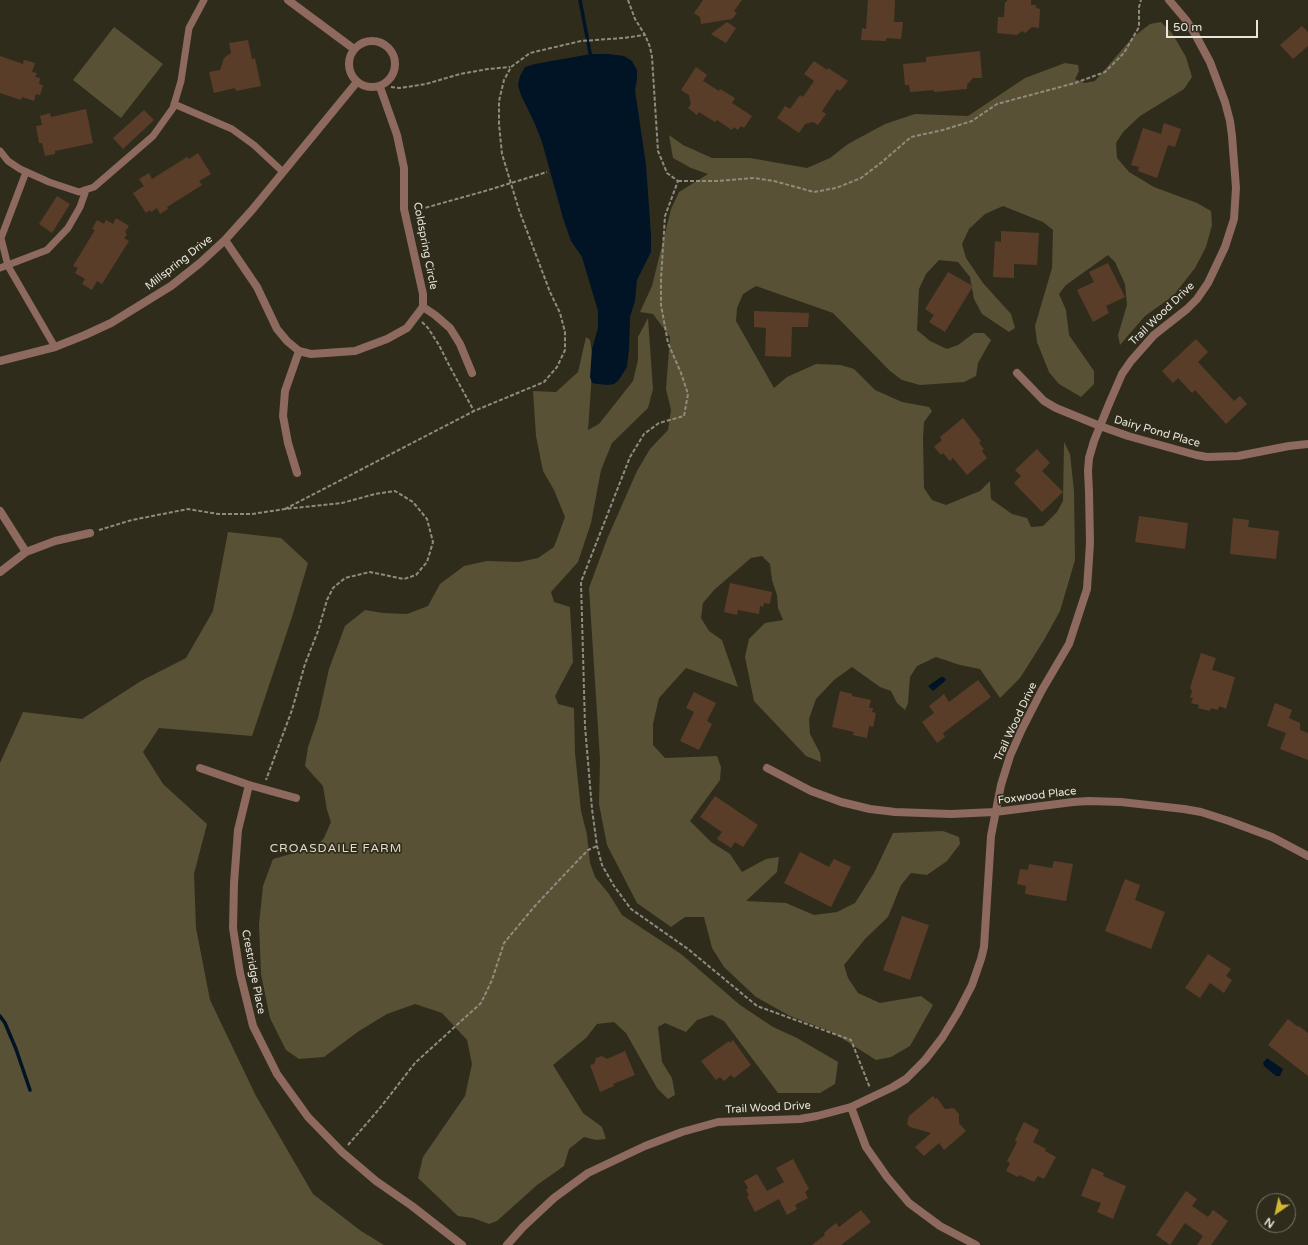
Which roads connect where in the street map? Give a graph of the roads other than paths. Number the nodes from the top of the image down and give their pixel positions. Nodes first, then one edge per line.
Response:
1 (204, 0) edge
2 (288, 0) edge
3 (1169, 0) edge
4 (354, 49) junction
5 (357, 82) junction
6 (380, 87) junction
7 (174, 104) junction
8 (0, 151) edge
9 (26, 172) junction
10 (283, 172) junction
11 (84, 190) junction
12 (225, 240) junction
13 (8, 266) junction
14 (0, 268) edge
15 (423, 307) junction
16 (55, 347) junction
17 (298, 351) junction
18 (0, 361) edge
19 (472, 373) dead end
20 (1017, 373) dead end
21 (1100, 426) junction
22 (1308, 444) edge
23 (297, 473) dead end
24 (0, 511) edge
25 (90, 533) road end
26 (26, 552) junction
27 (0, 572) edge
28 (200, 768) dead end
29 (767, 768) dead end
30 (249, 785) junction
31 (296, 798) dead end
32 (995, 812) junction
33 (1308, 856) edge
34 (852, 1107) junction
35 (462, 1245) edge
36 (507, 1245) edge
37 (976, 1245) edge

1 - 7 lane
2 - 4 street
3 - 21 street, Trail Wood Drive
4 - 5 street
4 - 6 street
5 - 6 street
5 - 10 street, Millspring Drive
6 - 15 street, Coldspring Circle
7 - 10 lane
7 - 11 lane
8 - 9 lane
9 - 11 lane
9 - 13 lane
10 - 12 street, Millspring Drive
11 - 13 lane
12 - 16 street, Millspring Drive
12 - 17 street
13 - 14 lane
13 - 16 lane
15 - 17 street
15 - 19 street
16 - 18 street, Millspring Drive
17 - 23 street
20 - 21 street, Dairy Pond Place
21 - 22 street, Dairy Pond Place
21 - 32 street, Trail Wood Drive
24 - 26 street
25 - 26 street
26 - 27 street
28 - 30 street
29 - 32 street, Foxwood Place
30 - 31 street
30 - 35 street, Crestridge Place
32 - 33 street, Foxwood Place
32 - 34 street, Trail Wood Drive
34 - 36 street, Trail Wood Drive
34 - 37 street

